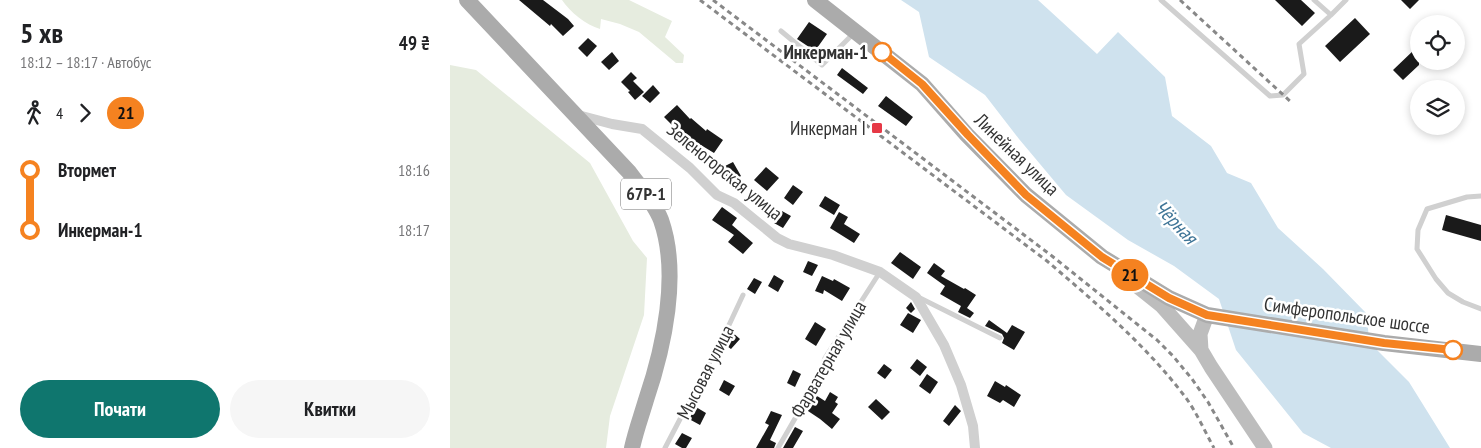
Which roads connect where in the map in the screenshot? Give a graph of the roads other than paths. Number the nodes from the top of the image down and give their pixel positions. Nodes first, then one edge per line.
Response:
1 (467, 0) edge
2 (815, 0) edge
3 (1161, 0) edge
4 (1314, 0) edge
5 (1346, 0) edge
6 (1331, 15) junction
7 (781, 31) dead end
8 (855, 32) junction
9 (575, 114) junction
10 (1481, 196) edge
11 (1102, 257) junction
12 (880, 272) junction
13 (742, 295) dead end
14 (916, 297) junction
15 (1481, 309) edge
16 (1215, 316) junction
17 (1000, 338) dead end
18 (1201, 350) junction
19 (1481, 354) edge
20 (632, 448) edge
21 (665, 448) edge
22 (778, 448) edge
23 (975, 448) edge
24 (1265, 448) edge

1 - 9 main road, 67Р-1
2 - 8 main road, Линейная улица
3 - 6 lane
4 - 6 lane
5 - 6 lane
7 - 8 lane
8 - 11 main road, Линейная улица
9 - 12 street, Зеленогорская улица
9 - 20 main road, 67Р-1
10 - 15 lane
11 - 16 main road, Линейная улица
11 - 18 main road
12 - 14 street, Зеленогорская улица
12 - 22 lane, Фарватерная улица
13 - 21 lane, Мысовая улица
14 - 17 lane
14 - 23 street, Зеленогорская улица
16 - 18 main road
16 - 19 main road, Симферопольское шоссе
18 - 24 main road

